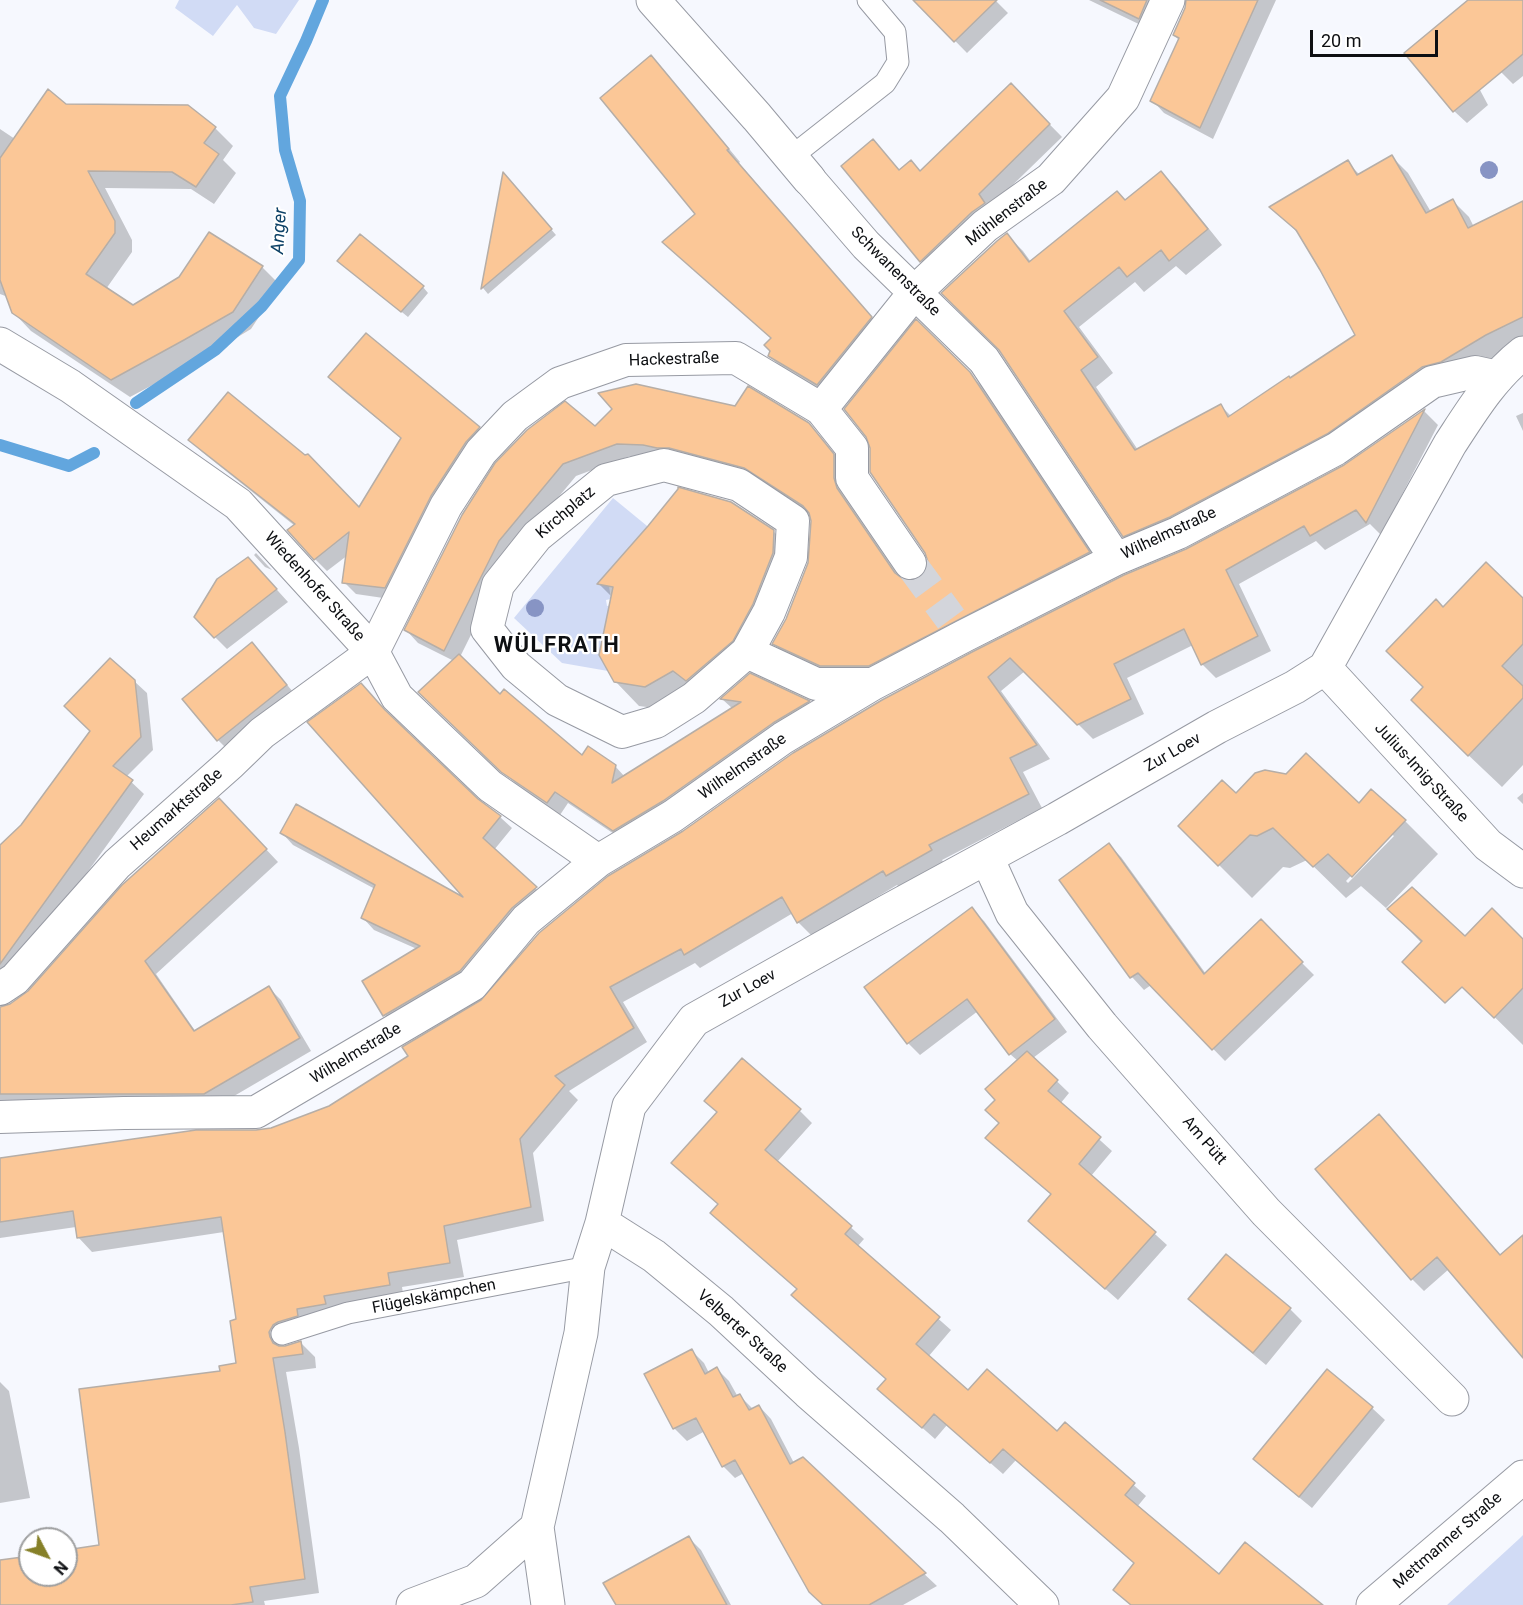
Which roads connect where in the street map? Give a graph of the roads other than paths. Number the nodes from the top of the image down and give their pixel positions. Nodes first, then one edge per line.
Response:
1 (653, 0) edge
2 (867, 0) edge
3 (1168, 0) edge
4 (800, 168) junction
5 (915, 292) junction
6 (0, 344) edge
7 (1523, 353) edge
8 (1498, 377) junction
9 (821, 409) junction
10 (1116, 559) junction
11 (910, 563) tunnel mouth
12 (373, 652) junction
13 (747, 652) junction
14 (1325, 668) junction
15 (873, 684) junction
16 (987, 858) junction
17 (598, 861) junction
18 (1523, 871) edge
19 (0, 989) edge
20 (0, 1117) edge
21 (602, 1223) junction
22 (588, 1267) junction
23 (282, 1334) dead end
24 (1452, 1399) dead end
25 (1523, 1477) edge
26 (537, 1527) junction
27 (413, 1605) edge
28 (548, 1605) edge
29 (1042, 1605) edge
30 (1373, 1605) edge

1 - 4 street, Schwanenstraße
2 - 4 lane
3 - 5 street, Mühlenstraße
4 - 5 street, Schwanenstraße
5 - 9 street, Mühlenstraße
5 - 10 street, Schwanenstraße
6 - 12 street, Wiedenhofer Straße
7 - 8 street, Zur Loev
8 - 10 street, Wilhelmstraße
8 - 14 street, Zur Loev
9 - 11 street, Hackestraße
9 - 12 street, Hackestraße
10 - 15 street, Wilhelmstraße
12 - 17 street, Wiedenhofer Straße
12 - 19 street, Heumarktstraße
13 - 13 street, Kirchplatz
13 - 15 street
14 - 16 street, Zur Loev
14 - 18 street, Julius-Imig-Straße
15 - 17 street, Wilhelmstraße
16 - 21 street, Zur Loev
16 - 24 street, Am Pütt
17 - 20 street, Wilhelmstraße
21 - 22 street
21 - 29 street, Velberter Straße
22 - 23 lane, Flügelskämpchen
22 - 26 street
25 - 30 street, Mettmanner Straße
26 - 27 street
26 - 28 street

